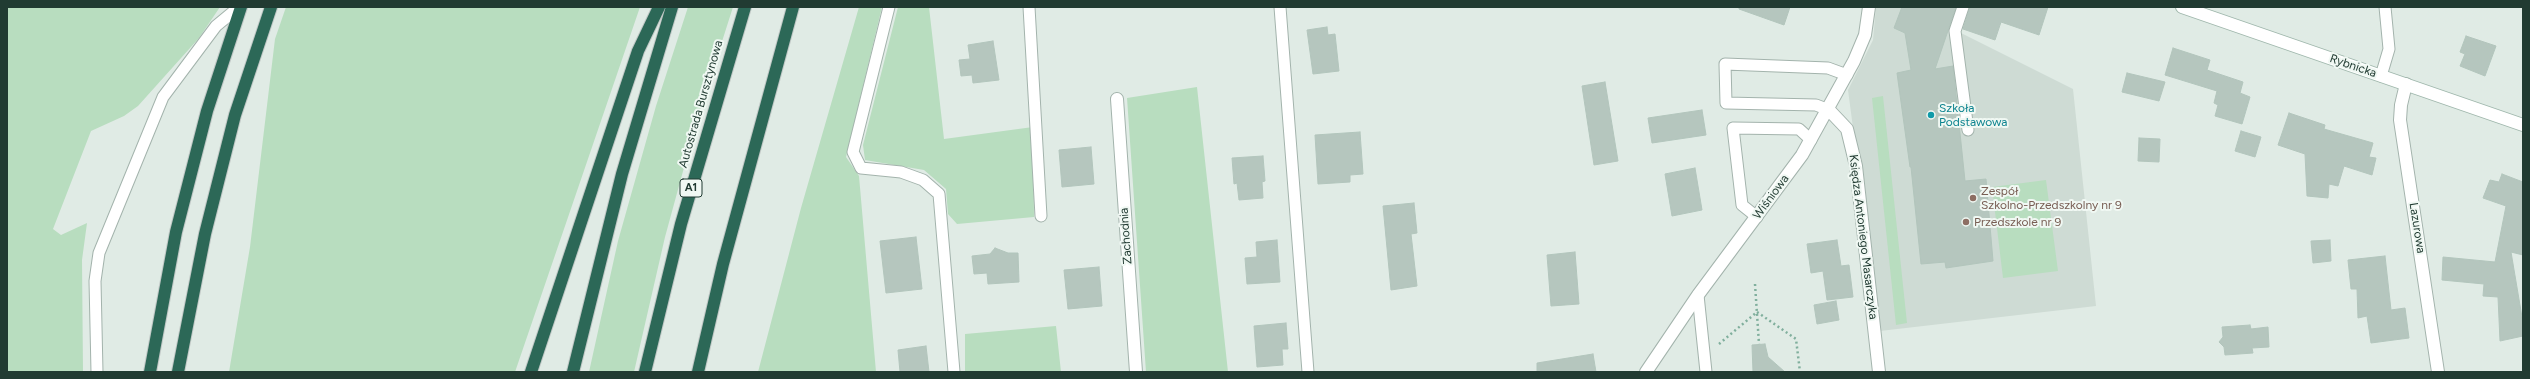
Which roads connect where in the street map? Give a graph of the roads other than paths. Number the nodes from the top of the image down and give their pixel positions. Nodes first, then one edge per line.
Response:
1 (240, 7) edge
2 (271, 7) edge
3 (659, 7) edge
4 (672, 7) edge
5 (745, 7) edge
6 (793, 7) edge
7 (889, 7) edge
8 (1029, 7) edge
9 (1280, 7) edge
10 (1869, 7) edge
11 (1964, 7) edge
12 (2182, 7) edge
13 (2385, 7) edge
14 (1847, 75) junction
15 (2381, 76) junction
16 (2406, 84) junction
17 (1117, 99) dead end
18 (1829, 110) junction
19 (2523, 125) edge
20 (1968, 130) dead end
21 (1811, 140) junction
22 (1041, 216) dead end
23 (1757, 218) junction
24 (1698, 295) junction
25 (97, 372) edge
26 (150, 372) edge
27 (178, 372) edge
28 (531, 372) edge
29 (573, 372) edge
30 (645, 372) edge
31 (698, 372) edge
32 (954, 372) edge
33 (1136, 372) edge
34 (1308, 372) edge
35 (1646, 372) edge
36 (1706, 372) edge
37 (1879, 372) edge
38 (2438, 372) edge

1 - 25 lane
1 - 26 highway
2 - 27 highway
3 - 28 highway
4 - 29 highway
5 - 30 highway, Autostrada Bursztynowa / A1
6 - 31 highway
7 - 32 lane
8 - 22 lane
9 - 34 lane
10 - 14 street, Wiśniowa
11 - 20 lane
12 - 15 street, Rybnicka
13 - 15 lane
14 - 18 street, Wiśniowa
14 - 18 lane
15 - 16 street, Rybnicka
16 - 19 street, Rybnicka
16 - 38 street, Lazurowa
17 - 33 street, Zachodnia
18 - 21 street, Wiśniowa
18 - 37 street, Księdza Antoniego Masarczyka
21 - 23 street, Wiśniowa
21 - 23 lane
23 - 24 street, Wiśniowa
24 - 35 street, Wiśniowa
24 - 36 lane

